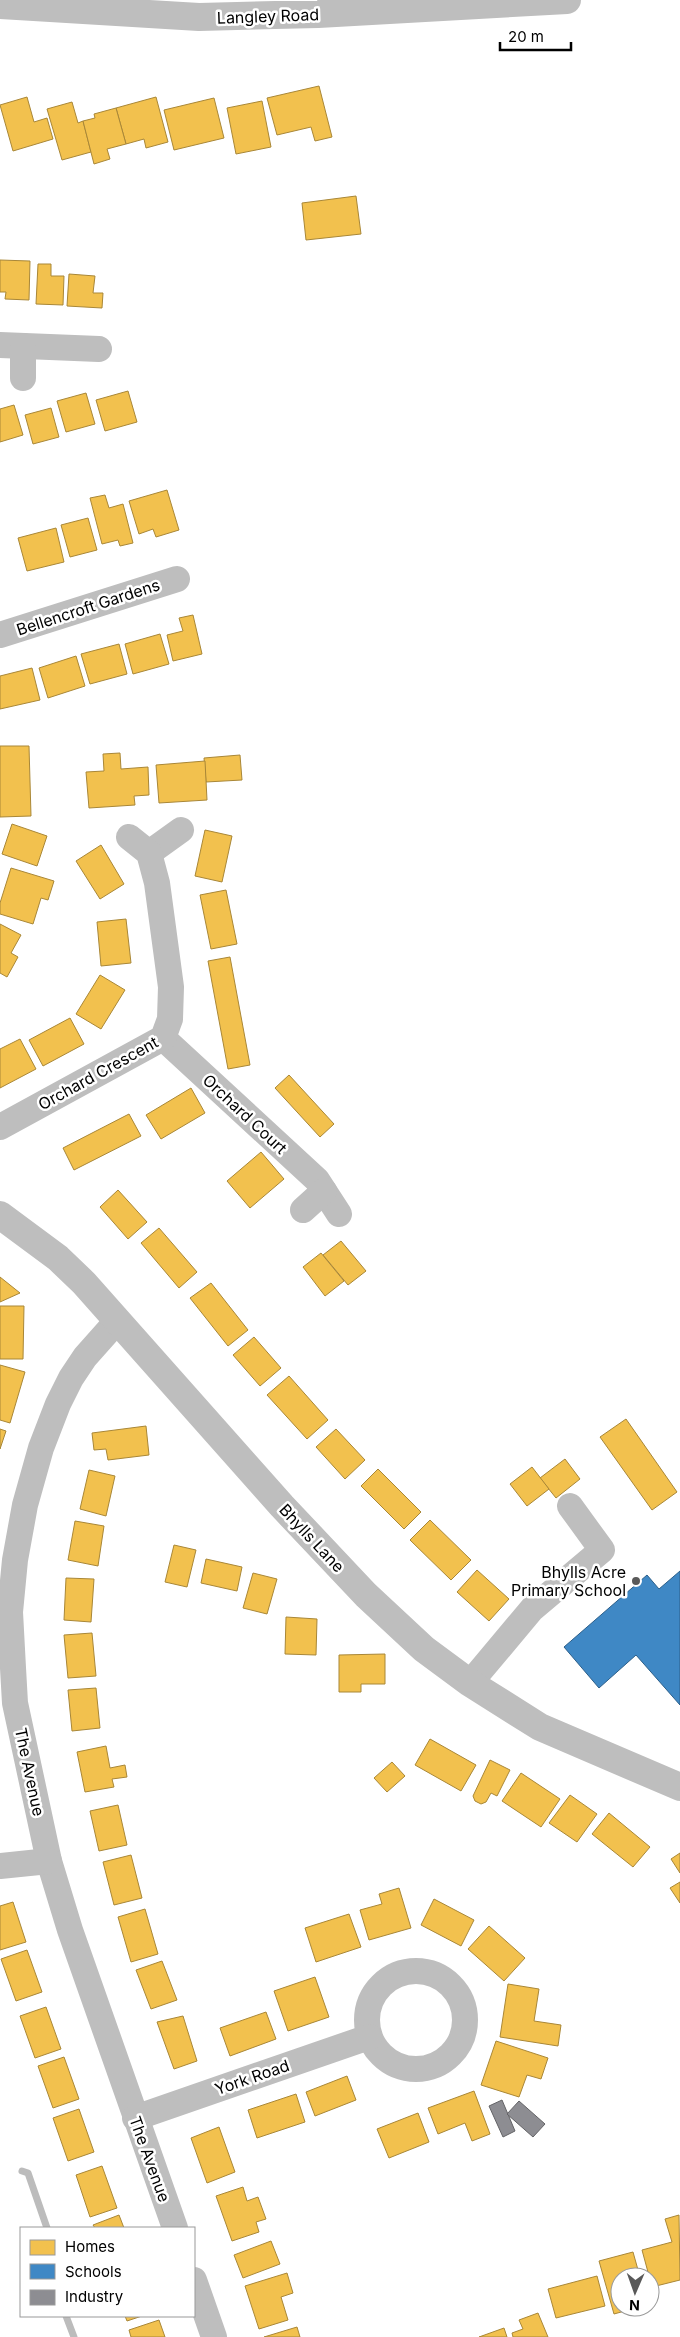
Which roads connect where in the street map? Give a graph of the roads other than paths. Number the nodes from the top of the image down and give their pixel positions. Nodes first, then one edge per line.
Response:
1 (567, 0) edge
2 (0, 5) edge
3 (11, 346) edge
4 (99, 349) dead end
5 (23, 378) dead end
6 (177, 579) dead end
7 (0, 635) edge
8 (181, 830) dead end
9 (163, 1038) junction
10 (0, 1127) edge
11 (324, 1191) junction
12 (303, 1210) dead end
13 (338, 1214) dead end
14 (0, 1215) edge
15 (117, 1320) junction
16 (570, 1506) dead end
17 (470, 1683) junction
18 (680, 1786) edge
19 (49, 1861) junction
20 (0, 1866) edge
21 (369, 2036) dead end
22 (135, 2118) junction
23 (175, 2227) edge
24 (195, 2283) edge
25 (214, 2337) edge

1 - 2 street, Langley Road
3 - 4 street
3 - 5 street
6 - 7 street, Bellencroft Gardens
8 - 9 street, Orchard Crescent
9 - 10 street, Orchard Crescent
9 - 11 street, Orchard Court
11 - 12 street
11 - 13 street, Orchard Court
14 - 15 street, Bhylls Lane
15 - 17 street, Bhylls Lane
15 - 19 street, The Avenue
16 - 17 street
17 - 18 street, Bhylls Lane
19 - 20 street
19 - 22 street, The Avenue
21 - 22 street, York Road
22 - 23 street, The Avenue
24 - 25 street

